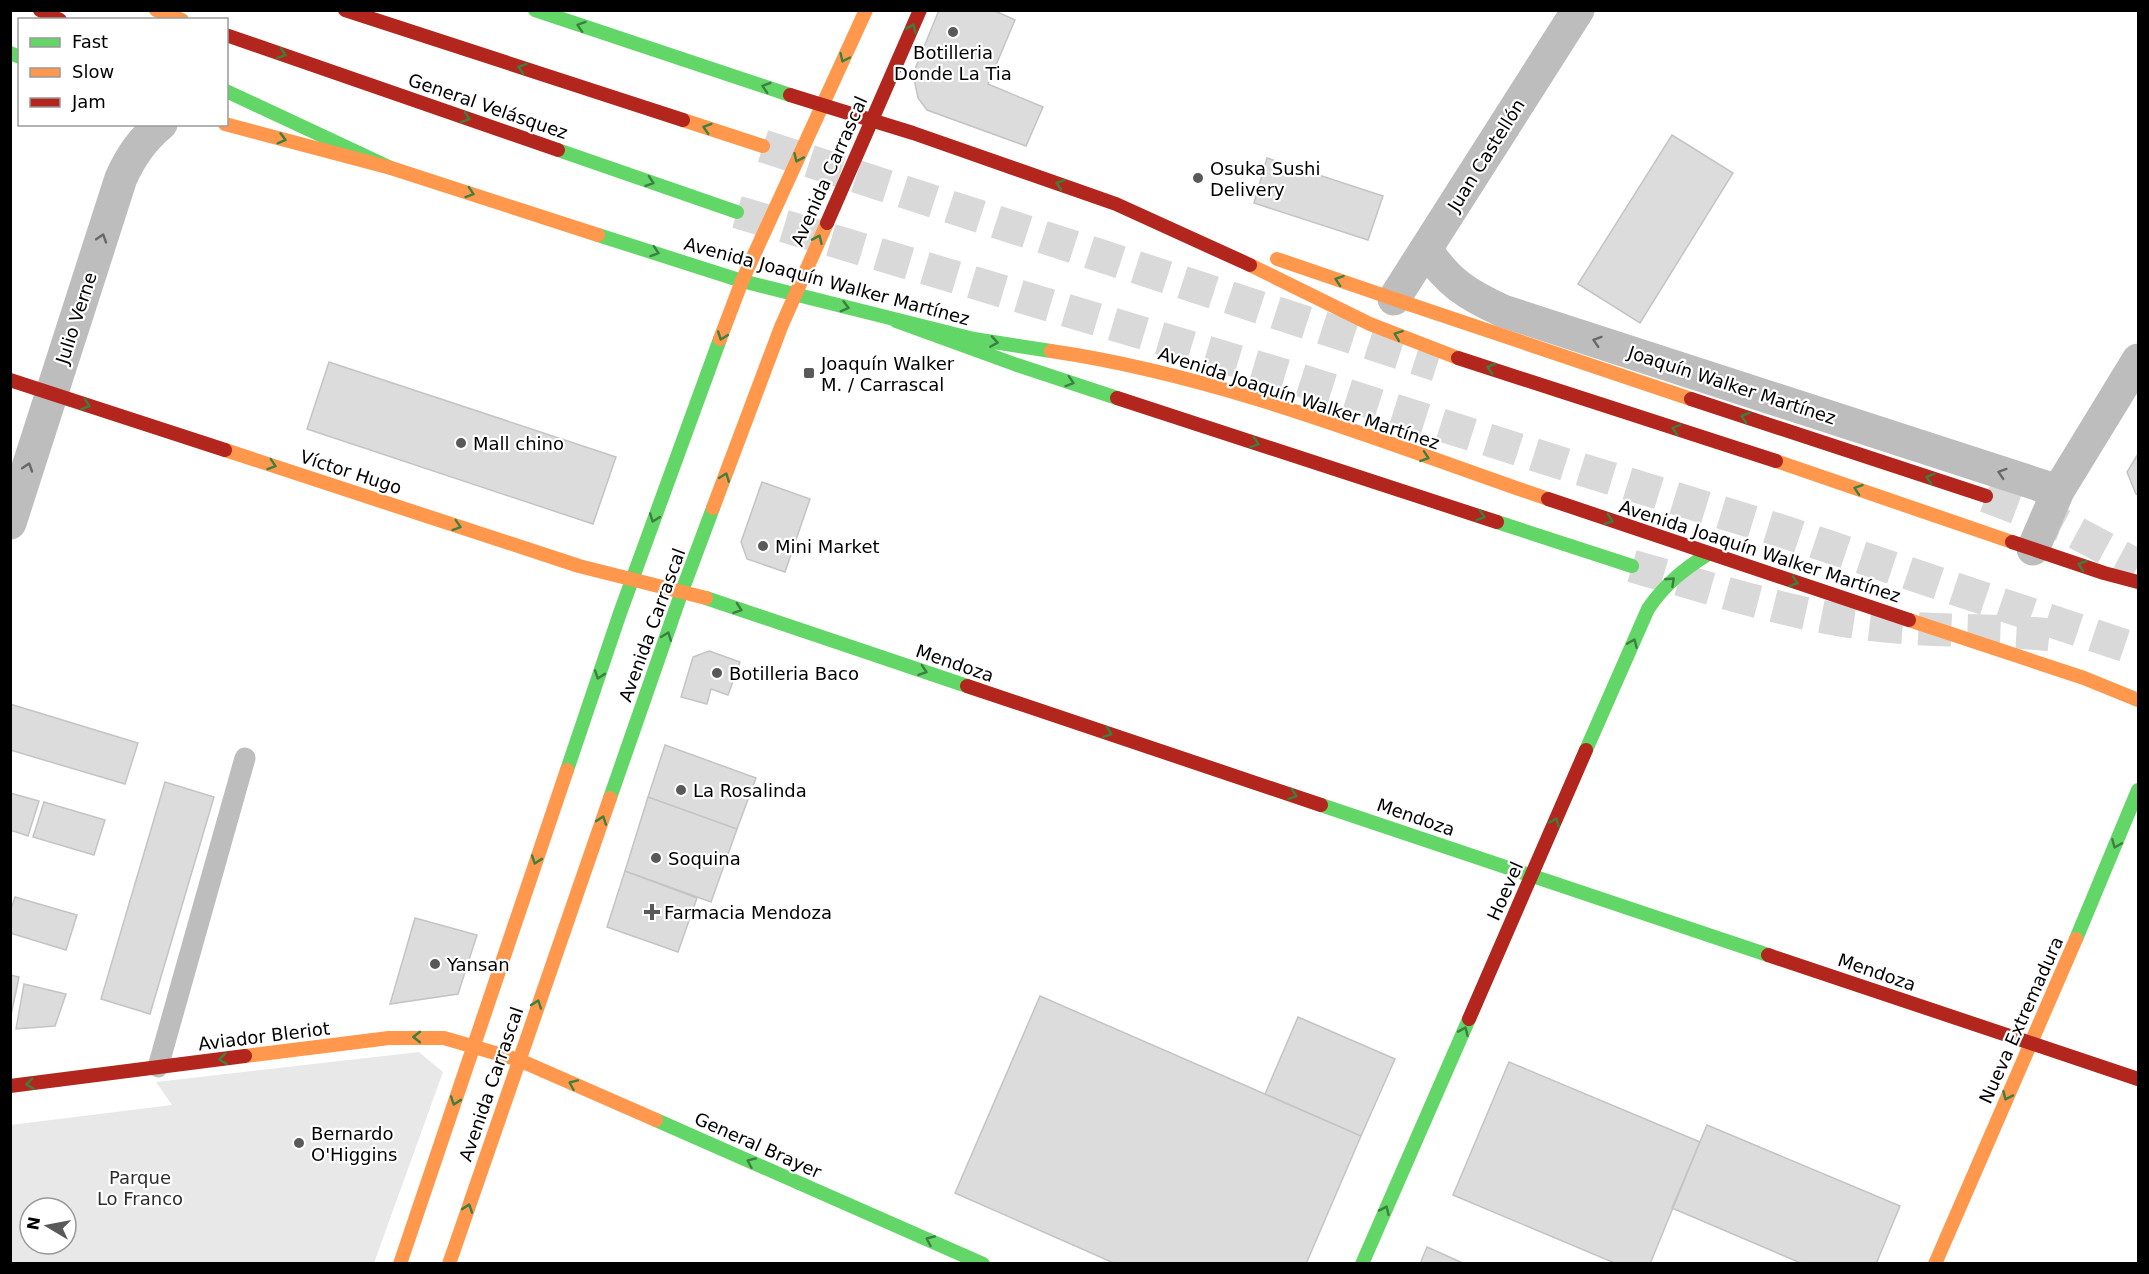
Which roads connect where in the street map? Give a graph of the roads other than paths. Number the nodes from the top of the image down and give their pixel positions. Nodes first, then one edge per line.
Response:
1 (40, 10) edge
2 (156, 10) edge
3 (345, 10) edge
4 (535, 10) edge
5 (866, 10) edge
6 (920, 10) edge
7 (1578, 10) edge
8 (56, 18) edge
9 (177, 18) edge
10 (228, 36) edge
11 (228, 92) edge
12 (822, 105) junction
13 (870, 120) junction
14 (228, 125) edge
15 (159, 126) edge
16 (763, 146) tunnel mouth
17 (391, 168) junction
18 (1116, 204) junction
19 (737, 212) tunnel mouth
20 (1426, 249) junction
21 (742, 281) junction
22 (795, 293) junction
23 (1394, 299) junction
24 (896, 321) junction
25 (2139, 360) edge
26 (10, 380) edge
27 (52, 394) junction
28 (2058, 491) junction
29 (1986, 496) tunnel mouth
30 (10, 523) edge
31 (2033, 549) junction
32 (1708, 554) junction
33 (1632, 566) tunnel mouth
34 (631, 580) junction
35 (2139, 582) edge
36 (682, 591) junction
37 (2138, 703) edge
38 (245, 758) dead end
39 (2139, 790) edge
40 (1532, 875) junction
41 (2031, 1043) junction
42 (474, 1046) junction
43 (519, 1060) junction
44 (158, 1067) junction
45 (2139, 1079) edge
46 (10, 1086) edge
47 (400, 1263) edge
48 (449, 1263) edge
49 (983, 1263) edge
50 (1362, 1263) edge
51 (1935, 1263) edge

1 - 8 main road
2 - 9 main road
16 -> 3 main road
12 -> 4 main road
5 -> 12 main road, Avenida Carrascal
13 -> 6 main road, Avenida Carrascal
7 - 20 street, Juan Castellón
10 -> 19 main road, General Velásquez
11 - 17 main road
12 - 13 main road
12 -> 21 main road, Avenida Carrascal
18 -> 13 main road
22 -> 13 main road, Avenida Carrascal
14 -> 17 main road, Avenida Joaquín Walker Martínez
27 -> 15 street, Julio Verne
17 -> 21 main road, Avenida Joaquín Walker Martínez
23 -> 18 main road
31 -> 18 main road
20 - 23 street, Juan Castellón
28 -> 20 street, Joaquín Walker Martínez
21 - 22 main road, Avenida Joaquín Walker Martínez
21 -> 34 main road, Avenida Carrascal
22 -> 24 main road, Avenida Joaquín Walker Martínez
36 -> 22 main road, Avenida Carrascal
29 -> 23 main road
24 -> 32 main road, Avenida Joaquín Walker Martínez
24 -> 33 main road
25 - 28 street
26 - 27 main road, Víctor Hugo
30 -> 27 street, Julio Verne
27 -> 34 main road, Víctor Hugo
28 - 31 street
35 -> 31 main road
32 -> 37 main road, Avenida Joaquín Walker Martínez
40 -> 32 main road, Hoevel
34 - 36 main road, Víctor Hugo
34 -> 42 main road, Avenida Carrascal
36 -> 40 main road, Mendoza
43 -> 36 main road, Avenida Carrascal
38 - 44 lane
39 -> 41 main road, Nueva Extremadura
40 - 41 main road, Mendoza
50 -> 40 main road, Hoevel
41 - 45 main road, Mendoza
41 -> 51 main road, Nueva Extremadura
42 - 43 main road, Aviador Bleriot
42 -> 44 main road, Aviador Bleriot
42 -> 47 main road, Avenida Carrascal
48 -> 43 main road, Avenida Carrascal
49 -> 43 main road, General Brayer
44 -> 46 main road, Aviador Bleriot

